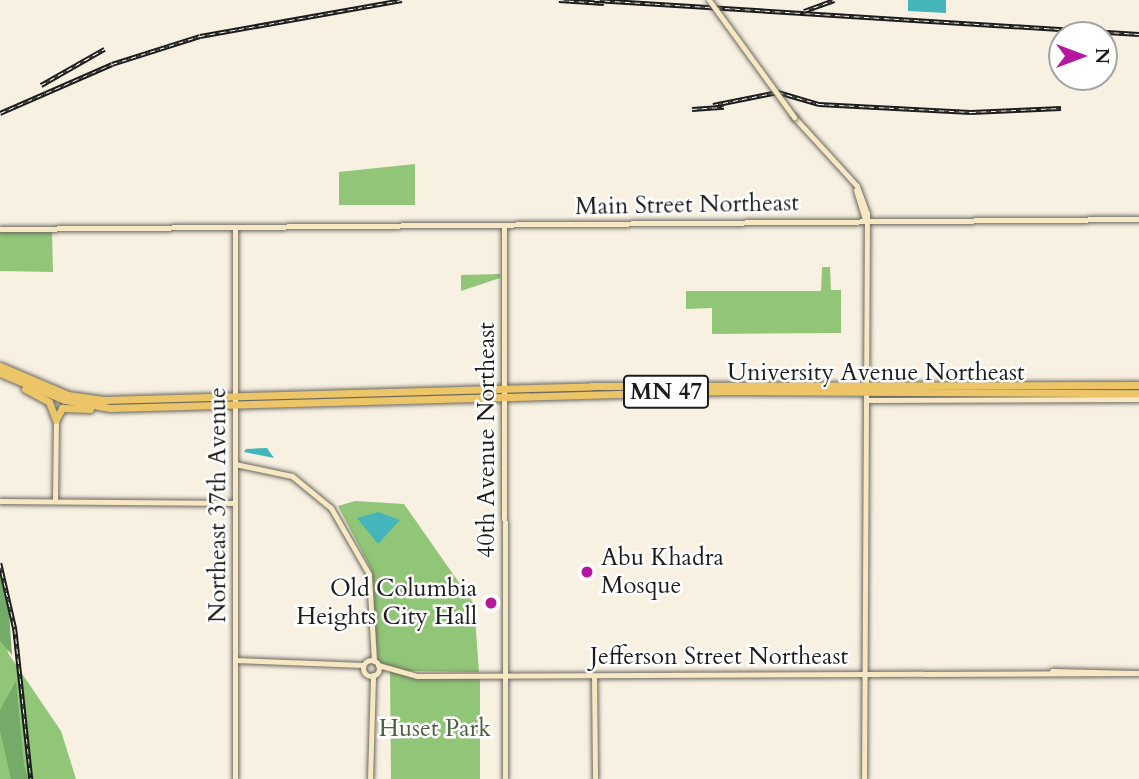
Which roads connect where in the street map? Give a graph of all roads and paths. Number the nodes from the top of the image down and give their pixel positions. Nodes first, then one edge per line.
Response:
1 (709, 0) edge
2 (864, 219) junction
3 (1139, 219) edge
4 (504, 226) junction
5 (0, 229) edge
6 (235, 230) junction
7 (0, 366) edge
8 (0, 374) edge
9 (1139, 385) edge
10 (866, 393) junction
11 (1139, 393) edge
12 (505, 394) junction
13 (1139, 399) edge
14 (235, 402) junction
15 (110, 408) junction
16 (55, 420) junction
17 (235, 464) junction
18 (0, 501) edge
19 (55, 501) junction
20 (235, 503) junction
21 (235, 660) junction
22 (370, 668) junction
23 (864, 673) junction
24 (1137, 673) edge
25 (505, 676) junction
26 (594, 676) junction
27 (236, 779) edge
28 (370, 779) edge
29 (505, 779) edge
30 (595, 779) edge
31 (864, 779) edge

1 - 2 street, bridge
2 - 3 street, Main Street Northeast
2 - 4 street, Main Street Northeast
2 - 10 street
4 - 6 street, Main Street Northeast
4 - 12 street, 40th Avenue Northeast
5 - 6 street, Main Street Northeast
6 - 14 street, Northeast 37th Avenue
7 - 14 main road, MN 47
8 - 15 main road, MN 47
8 - 16 main road
9 - 10 main road, University Avenue Northeast / MN 47
10 - 11 main road, University Avenue Northeast / MN 47
10 - 12 main road, University Avenue Northeast / MN 47
10 - 13 street, University Avenue Northeast
10 - 23 street
12 - 14 main road, University Avenue Northeast / MN 47
12 - 25 street, 40th Avenue Northeast
14 - 15 main road, MN 47
14 - 17 street, Northeast 37th Avenue
15 - 16 main road
16 - 19 street
17 - 20 street, Northeast 37th Avenue
17 - 22 street
18 - 19 street
19 - 20 street
20 - 21 street, Northeast 37th Avenue
21 - 22 street, Jefferson Street Northeast
21 - 27 street, Northeast 37th Avenue
22 - 25 street, Jefferson Street Northeast
22 - 28 street
23 - 24 street, Jefferson Street Northeast
23 - 26 street, Jefferson Street Northeast
23 - 31 street
25 - 26 street, Jefferson Street Northeast
25 - 29 street, 40th Avenue Northeast
26 - 30 street

